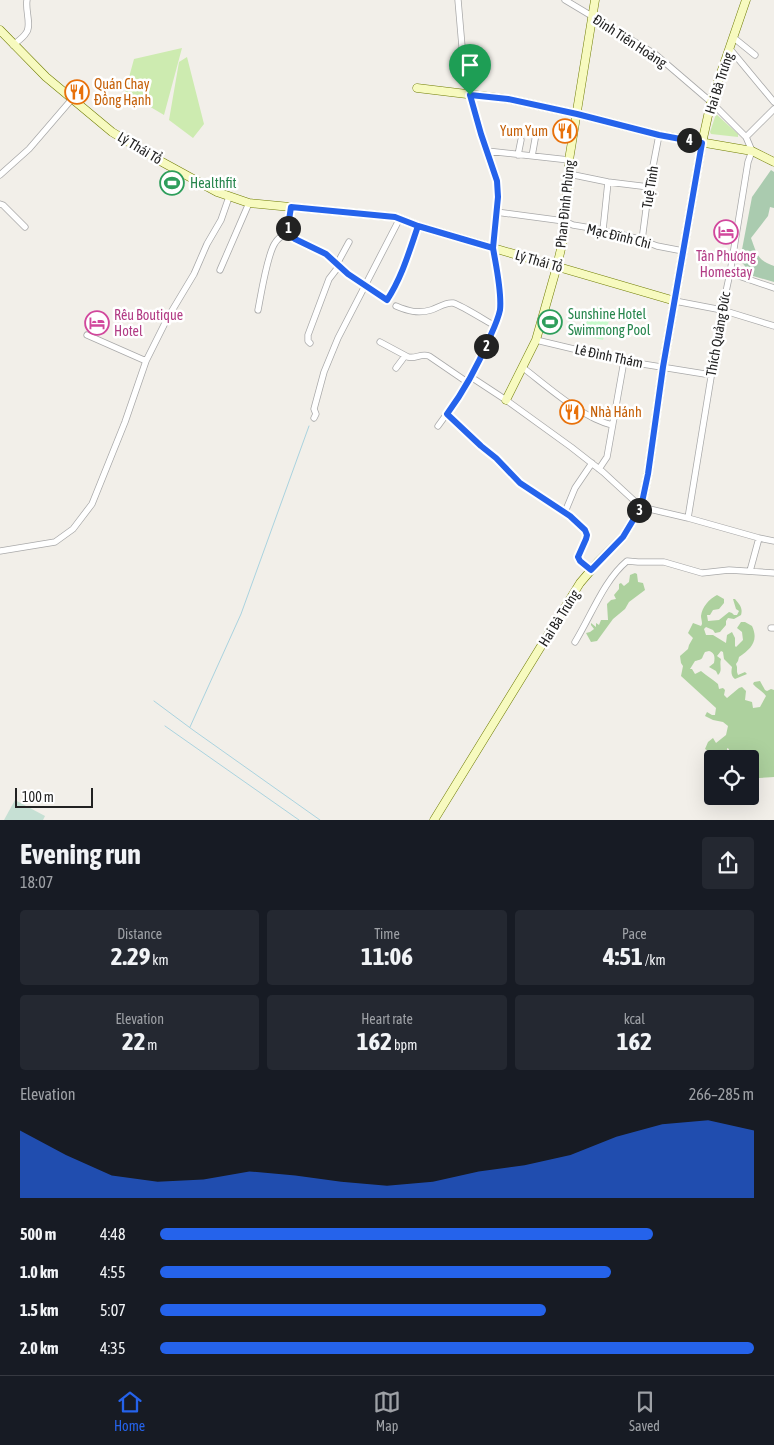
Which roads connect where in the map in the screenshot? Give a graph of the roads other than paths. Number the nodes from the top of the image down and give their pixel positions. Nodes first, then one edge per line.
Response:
1 (27, 0) edge
2 (458, 0) edge
3 (565, 0) edge
4 (595, 0) edge
5 (746, 0) edge
6 (592, 17) junction
7 (0, 30) edge
8 (734, 38) junction
9 (14, 45) junction
10 (730, 49) junction
11 (755, 55) dead end
12 (416, 88) dead end
13 (470, 95) junction
14 (72, 100) junction
15 (712, 102) junction
16 (774, 102) edge
17 (774, 109) edge
18 (577, 114) junction
19 (536, 134) dead end
20 (659, 135) junction
21 (746, 137) junction
22 (520, 140) dead end
23 (702, 143) junction
24 (487, 151) junction
25 (752, 151) junction
26 (518, 155) junction
27 (532, 156) junction
28 (569, 160) junction
29 (774, 162) edge
30 (569, 174) junction
31 (0, 175) edge
32 (608, 182) junction
33 (649, 187) junction
34 (229, 197) junction
35 (249, 203) junction
36 (0, 204) edge
37 (291, 207) junction
38 (496, 212) junction
39 (400, 218) junction
40 (564, 221) junction
41 (418, 226) junction
42 (573, 226) junction
43 (25, 227) dead end
44 (603, 230) junction
45 (287, 233) junction
46 (564, 236) junction
47 (642, 240) junction
48 (349, 242) dead end
49 (493, 248) junction
50 (683, 251) junction
51 (338, 265) junction
52 (557, 266) junction
53 (220, 270) dead end
54 (730, 273) junction
55 (365, 285) junction
56 (774, 288) edge
57 (675, 300) junction
58 (396, 306) dead end
59 (258, 310) dead end
60 (722, 310) junction
61 (495, 326) junction
62 (774, 326) edge
63 (87, 335) dead end
64 (536, 340) junction
65 (380, 342) dead end
66 (310, 343) dead end
67 (405, 356) junction
68 (624, 360) junction
69 (146, 361) junction
70 (522, 367) junction
71 (663, 367) junction
72 (396, 368) dead end
73 (711, 375) junction
74 (469, 380) junction
75 (506, 400) junction
76 (447, 414) junction
77 (314, 418) dead end
78 (612, 425) junction
79 (438, 426) dead end
80 (592, 463) junction
81 (599, 469) junction
82 (641, 507) junction
83 (565, 512) junction
84 (688, 518) junction
85 (759, 538) junction
86 (774, 541) edge
87 (0, 551) edge
88 (591, 570) junction
89 (750, 571) junction
90 (774, 573) edge
91 (575, 642) dead end
92 (434, 820) edge

1 - 9 street
2 - 13 street
3 - 6 street, Đinh Tiên Hoàng
4 - 6 street, Phan Đình Phùng
5 - 8 street, Hai Bà Trưng
6 - 15 street, Đinh Tiên Hoàng
6 - 18 street, Phan Đình Phùng
7 - 9 street, Lý Thái Tổ
8 - 10 street, Hai Bà Trưng
8 - 11 street
9 - 14 street, Lý Thái Tổ
10 - 15 street, Hai Bà Trưng
10 - 16 street
12 - 13 street
13 - 18 street
13 - 24 street
14 - 31 street
14 - 34 street, Lý Thái Tổ
15 - 21 street, Đinh Tiên Hoàng
15 - 23 street, Hai Bà Trưng
17 - 21 street
18 - 20 street
18 - 28 street, Phan Đình Phùng
19 - 27 street
20 - 23 street
20 - 33 street, Tuệ Tĩnh
21 - 25 street, Đinh Tiên Hoàng
22 - 26 street
23 - 25 street
23 - 50 street, Hai Bà Trưng
24 - 26 street
24 - 38 street
25 - 29 street
25 - 54 street, Thích Quảng Đức
26 - 27 street
27 - 28 street
28 - 30 street, Phan Đình Phùng
30 - 32 street
30 - 40 street, Phan Đình Phùng
32 - 33 street
32 - 44 street
33 - 47 street, Tuệ Tĩnh
34 - 35 street, Lý Thái Tổ
34 - 69 street
35 - 37 street, Lý Thái Tổ
35 - 53 street
36 - 43 street
37 - 39 street, Lý Thái Tổ
37 - 45 street
38 - 40 street, Mạc Đĩnh Chi
38 - 49 street
39 - 41 street, Lý Thái Tổ
39 - 55 street
40 - 42 street, Mạc Đĩnh Chi
40 - 46 street, Phan Đình Phùng
41 - 49 street, Lý Thái Tổ
41 - 55 street
42 - 44 street, Mạc Đĩnh Chi
42 - 46 street
44 - 47 street, Mạc Đĩnh Chi
45 - 51 street
45 - 59 street
46 - 52 street, Phan Đình Phùng
47 - 50 street, Mạc Đĩnh Chi
48 - 51 street
49 - 52 street, Lý Thái Tổ
49 - 61 street
50 - 57 street, Hai Bà Trưng
51 - 55 street
51 - 66 street
52 - 57 street, Lý Thái Tổ
52 - 64 street, Phan Đình Phùng
54 - 56 street
54 - 60 street, Thích Quảng Đức
55 - 77 street
57 - 60 street, Lý Thái Tổ
57 - 71 street, Hai Bà Trưng
58 - 61 street
60 - 62 street, Lý Thái Tổ
60 - 73 street, Thích Quảng Đức
61 - 74 street
63 - 69 street
64 - 68 street, Lê Đình Thám
64 - 70 street, Phan Đình Phùng
65 - 67 street
67 - 72 street
67 - 74 street
68 - 71 street, Lê Đình Thám
68 - 78 street
69 - 87 street
70 - 75 street, Phan Đình Phùng
70 - 78 street
71 - 73 street, Lê Đình Thám
71 - 82 street, Hai Bà Trưng
73 - 84 street, Thích Quảng Đức
74 - 75 street
74 - 76 street
75 - 80 street
76 - 79 street
76 - 83 street
78 - 81 street
80 - 81 street
80 - 83 street
81 - 82 street
82 - 84 street
82 - 88 street, Hai Bà Trưng
83 - 88 street
84 - 85 street
85 - 86 street
85 - 89 street
88 - 92 street, Hai Bà Trưng
89 - 90 street
89 - 91 street

